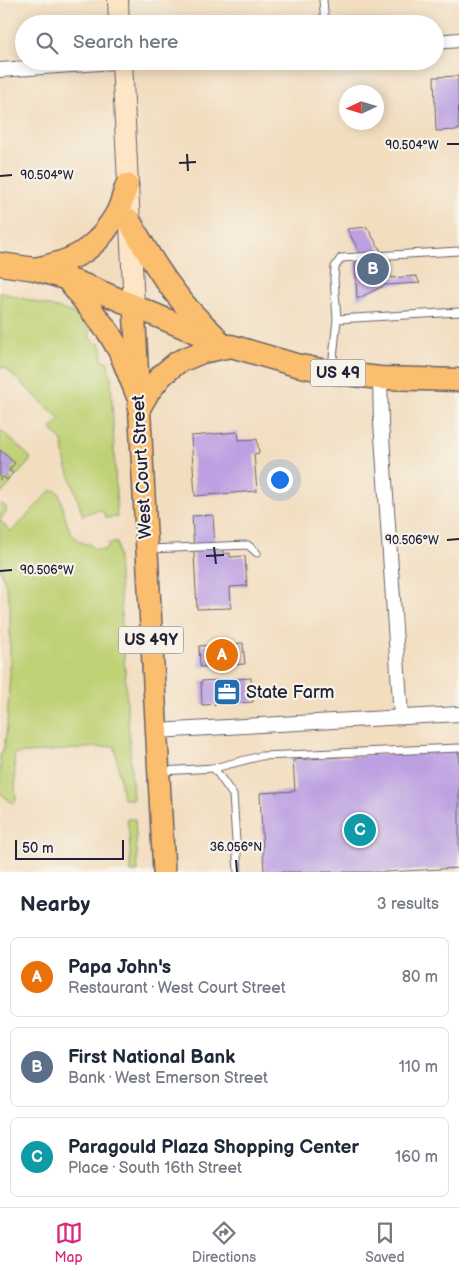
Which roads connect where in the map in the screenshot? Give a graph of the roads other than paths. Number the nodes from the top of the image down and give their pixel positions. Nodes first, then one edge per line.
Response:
1 (118, 0) edge
2 (323, 0) edge
3 (119, 15) edge
4 (324, 15) edge
5 (459, 40) edge
6 (444, 41) edge
7 (15, 69) edge
8 (0, 70) edge
9 (122, 70) edge
10 (128, 185) junction
11 (129, 220) junction
12 (459, 251) edge
13 (0, 264) edge
14 (35, 269) junction
15 (68, 279) junction
16 (134, 306) junction
17 (459, 312) edge
18 (337, 319) junction
19 (226, 344) junction
20 (332, 372) junction
21 (380, 378) junction
22 (459, 380) edge
23 (139, 404) junction
24 (146, 549) junction
25 (257, 553) dead end
26 (459, 714) edge
27 (401, 716) junction
28 (156, 731) junction
29 (459, 748) edge
30 (214, 768) junction
31 (158, 771) junction
32 (164, 872) edge
33 (238, 872) edge

1 - 3 main road
2 - 4 lane
5 - 6 street
7 - 8 street
9 - 10 main road, West Court Street
10 - 11 main road, West Court Street
10 - 14 highway
11 - 16 main road, West Court Street
11 - 19 highway
12 - 18 lane
13 - 14 highway, US 49
14 - 15 highway, US 49
15 - 16 highway, US 49
15 - 23 highway
16 - 19 highway, US 49
16 - 23 main road, West Court Street / US 49Y
17 - 18 lane
18 - 20 lane
19 - 20 highway, US 49
19 - 23 highway
20 - 21 highway, US 49
21 - 22 highway, US 49
21 - 27 street
23 - 24 main road, West Court Street / US 49Y
24 - 25 lane
24 - 28 main road, West Court Street / US 49Y
26 - 27 street
27 - 28 street
28 - 31 main road, West Court Street / US 49Y
29 - 30 lane
30 - 31 lane
30 - 33 lane
31 - 32 main road, West Court Street / US 49Y

